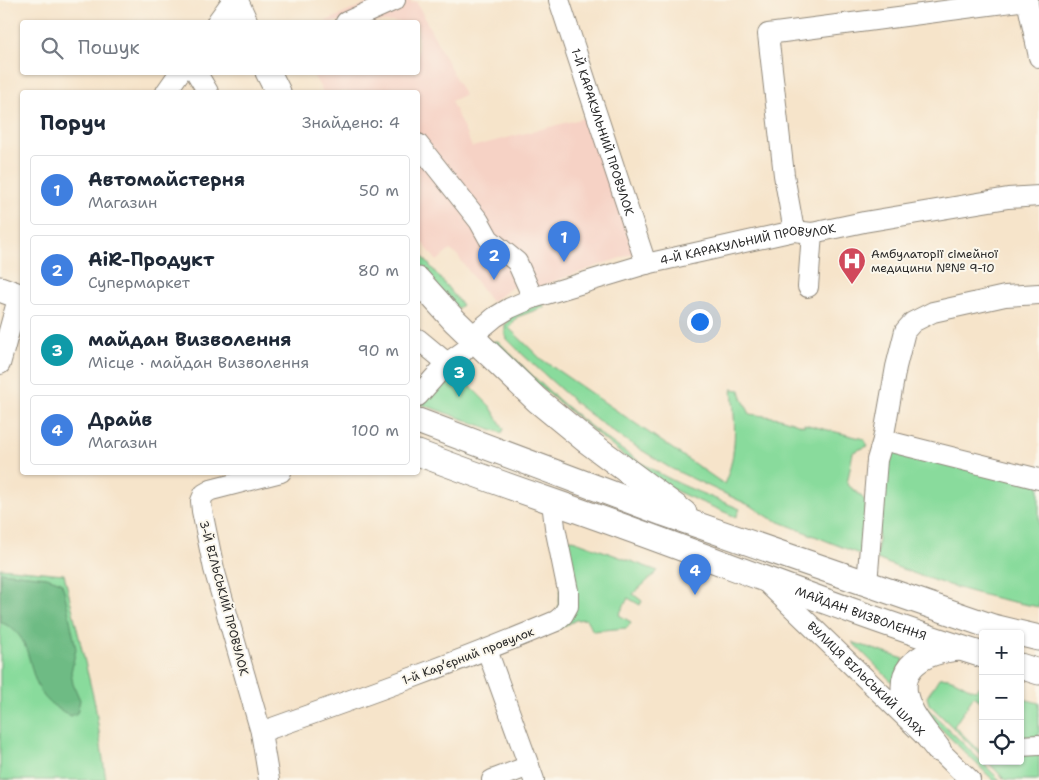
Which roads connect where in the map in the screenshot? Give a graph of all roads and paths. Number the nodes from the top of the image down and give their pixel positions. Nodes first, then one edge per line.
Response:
1 (234, 0) edge
2 (251, 0) edge
3 (395, 0) edge
4 (559, 0) edge
5 (1027, 0) edge
6 (219, 20) edge
7 (244, 20) edge
8 (260, 20) edge
9 (350, 20) edge
10 (1039, 57) edge
11 (178, 75) edge
12 (198, 75) edge
13 (270, 75) edge
14 (286, 75) edge
15 (167, 90) edge
16 (207, 90) edge
17 (277, 90) edge
18 (293, 90) edge
19 (420, 146) edge
20 (1039, 196) edge
21 (803, 232) junction
22 (646, 264) junction
23 (420, 283) edge
24 (808, 287) dead end
25 (14, 294) edge
26 (1039, 294) edge
27 (533, 298) junction
28 (420, 301) edge
29 (420, 340) edge
30 (461, 350) junction
31 (0, 364) edge
32 (420, 394) edge
33 (420, 422) edge
34 (883, 440) junction
35 (420, 454) edge
36 (269, 475) edge
37 (1039, 479) edge
38 (552, 502) junction
39 (664, 514) junction
40 (702, 527) junction
41 (730, 567) junction
42 (763, 579) junction
43 (868, 584) junction
44 (1039, 638) edge
45 (487, 650) junction
46 (971, 651) edge
47 (1024, 667) edge
48 (1039, 672) edge
49 (261, 732) junction
50 (1039, 745) edge
51 (1024, 746) edge
52 (938, 748) junction
53 (532, 773) edge
54 (269, 780) edge
55 (492, 780) edge
56 (970, 780) edge

1 - 6 street
1 - 7 main road
2 - 8 main road
3 - 9 street
4 - 22 street, 1-Й КАРАКУЛЬНИЙ ПРОВУЛОК
5 - 10 street
5 - 21 street
11 - 15 street
12 - 16 street
13 - 17 main road
14 - 18 main road
19 - 27 street
20 - 21 street, 4-Й КАРАКУЛЬНИЙ ПРОВУЛОК
21 - 22 street, 4-Й КАРАКУЛЬНИЙ ПРОВУЛОК
21 - 24 street
22 - 27 street, 4-Й КАРАКУЛЬНИЙ ПРОВУЛОК
23 - 30 main road
25 - 31 street
26 - 34 street
27 - 30 street, 4-Й КАРАКУЛЬНИЙ ПРОВУЛОК
28 - 30 main road, МАЙДАН ВИЗВОЛЕННЯ
29 - 30 street
30 - 32 street, 4-Й КАРАКУЛЬНИЙ ПРОВУЛОК
30 - 39 main road, МАЙДАН ВИЗВОЛЕННЯ
30 - 40 main road, МАЙДАН ВИЗВОЛЕННЯ
33 - 39 main road, МАЙДАН ВИЗВОЛЕННЯ
34 - 37 street
34 - 43 street
35 - 38 main road, МАЙДАН ВИЗВОЛЕННЯ
36 - 49 street, 3-Й ВІЛЬСЬКИЙ ПРОВУЛОК
38 - 41 main road, МАЙДАН ВИЗВОЛЕННЯ
38 - 45 street, 1-й Карʼєрний провулок
39 - 40 main road, МАЙДАН ВИЗВОЛЕННЯ
39 - 41 main road, МАЙДАН ВИЗВОЛЕННЯ
40 - 42 main road, МАЙДАН ВИЗВОЛЕННЯ
40 - 43 main road, МАЙДАН ВИЗВОЛЕННЯ
41 - 42 main road, МАЙДАН ВИЗВОЛЕННЯ
42 - 46 main road, МАЙДАН ВИЗВОЛЕННЯ
42 - 52 street, ВУЛИЦЯ ВІЛЬСЬКИЙ ШЛЯХ
43 - 44 main road, МАЙДАН ВИЗВОЛЕННЯ
45 - 49 street, 1-й Карʼєрний провулок
45 - 53 street
46 - 52 main road
47 - 48 main road
49 - 54 street, 3-Й ВІЛЬСЬКИЙ ПРОВУЛОК
50 - 51 street
52 - 56 street, ВУЛИЦЯ ВІЛЬСЬКИЙ ШЛЯХ
53 - 55 street

